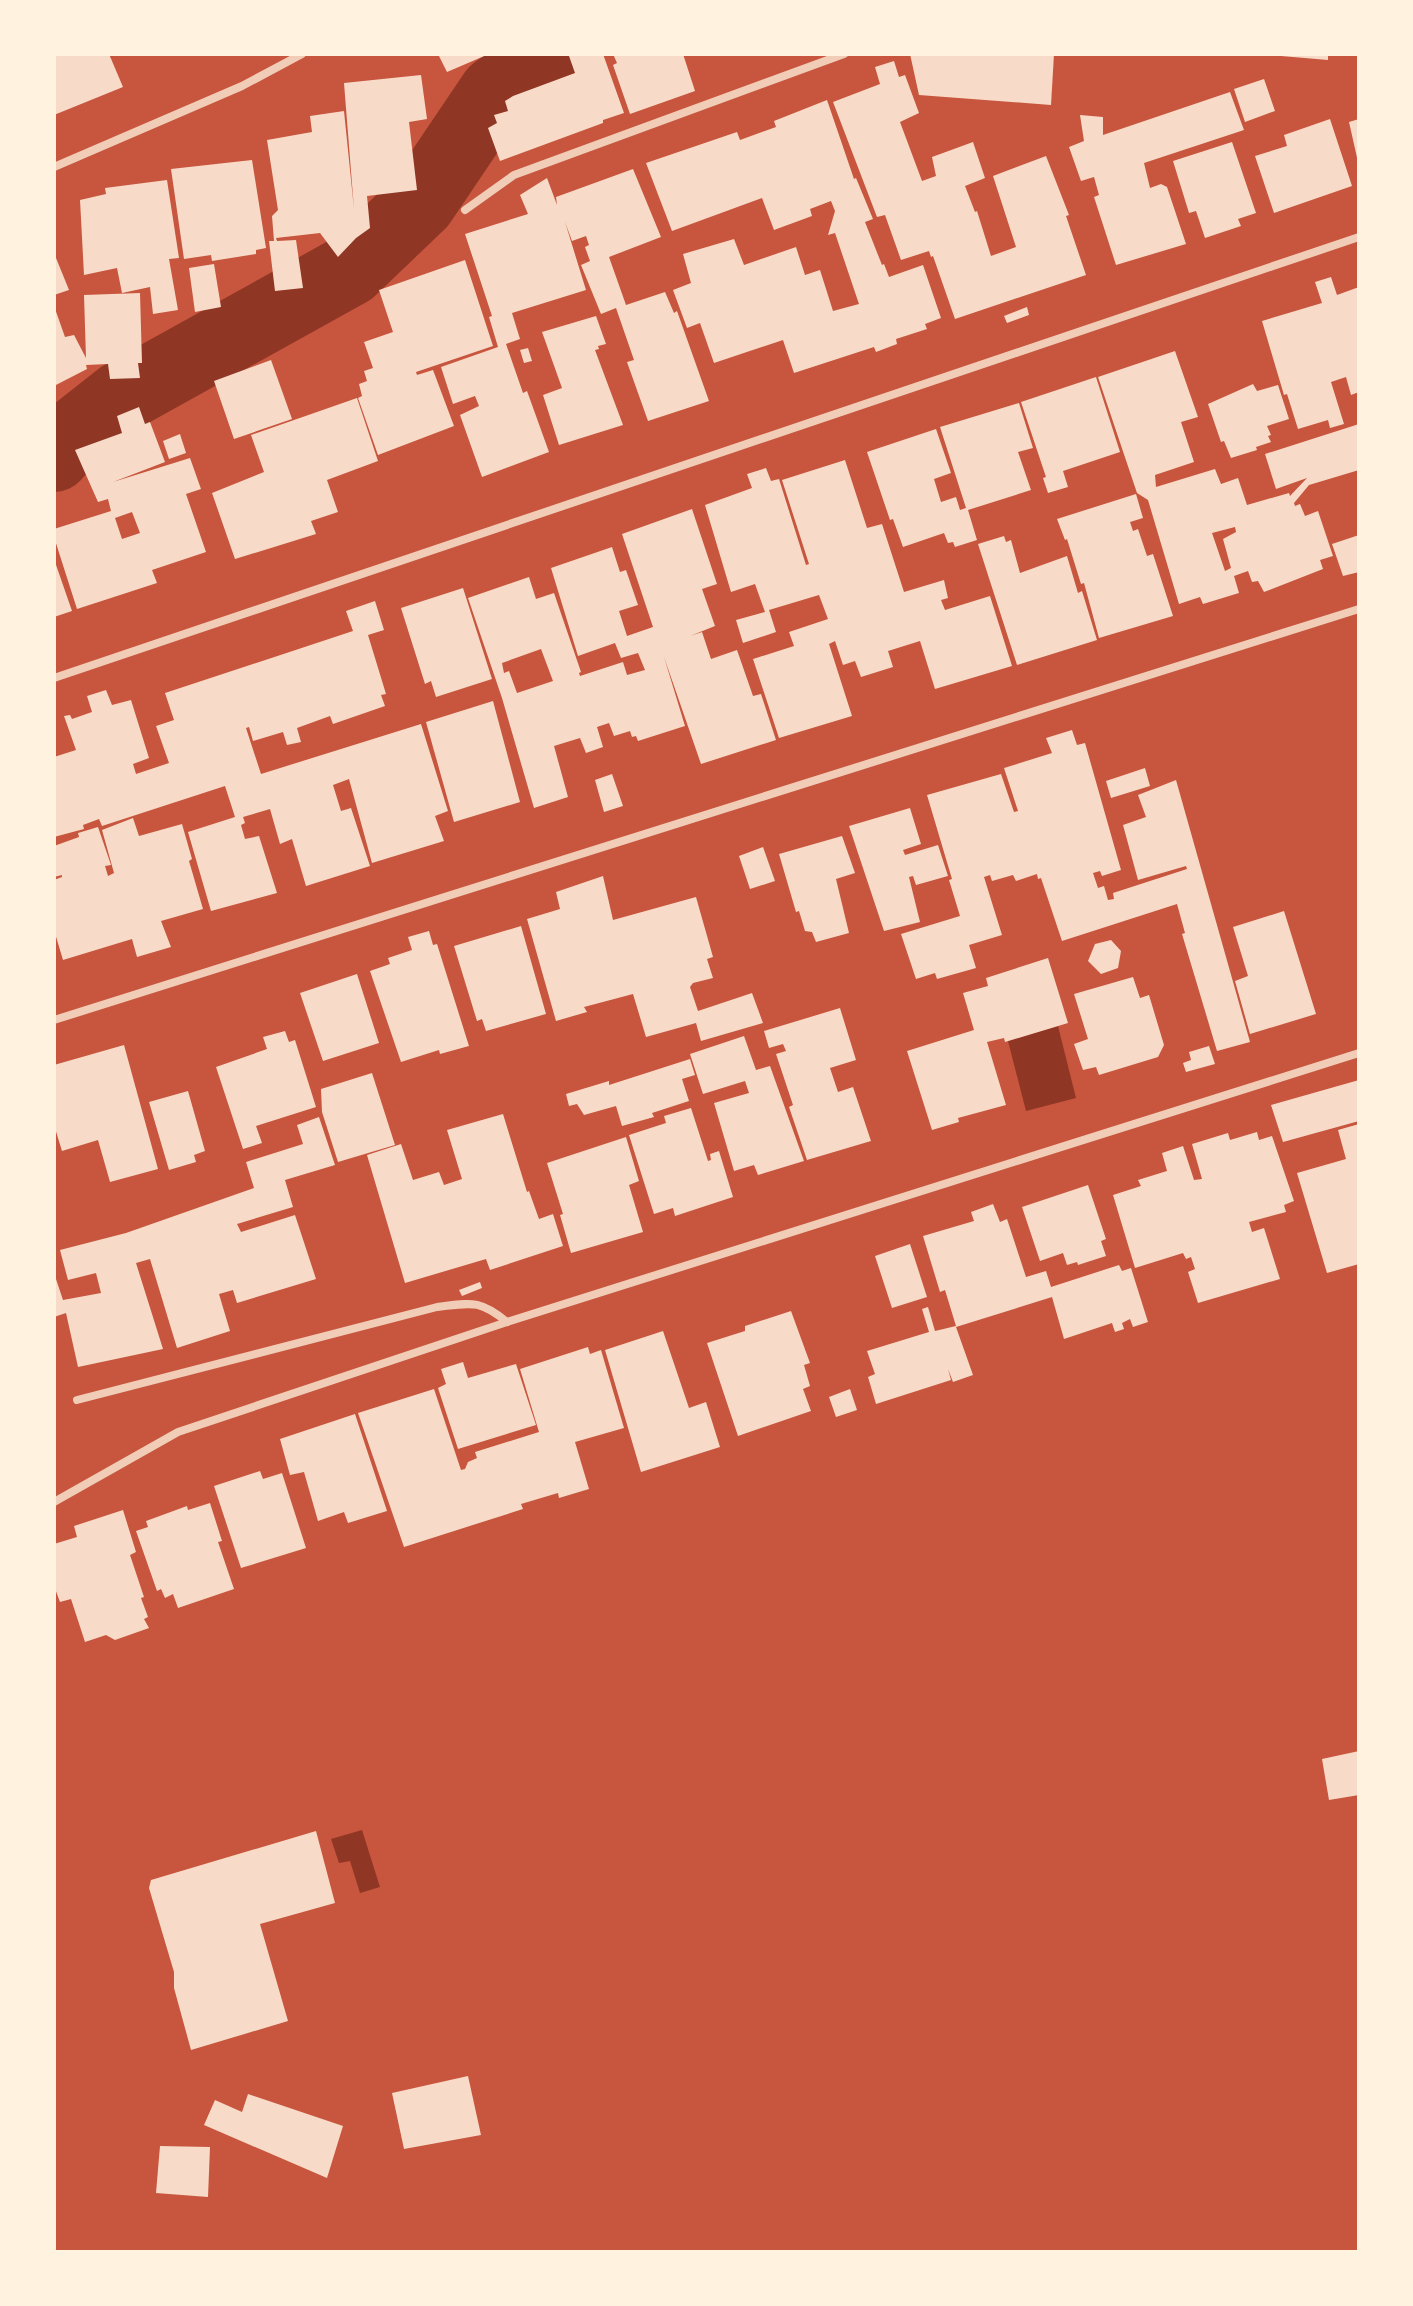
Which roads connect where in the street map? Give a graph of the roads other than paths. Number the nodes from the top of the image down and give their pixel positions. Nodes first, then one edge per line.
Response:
1 (302, 54) edge
2 (844, 54) edge
3 (54, 167) edge
4 (465, 210) dead end
5 (1359, 237) edge
6 (1359, 609) edge
7 (54, 678) edge
8 (54, 1020) edge
9 (1359, 1053) edge
10 (507, 1322) junction
11 (77, 1400) dead end
12 (54, 1502) edge

1 - 3 street
2 - 4 street
5 - 7 street
6 - 8 street
9 - 10 street
10 - 11 street
10 - 12 street

